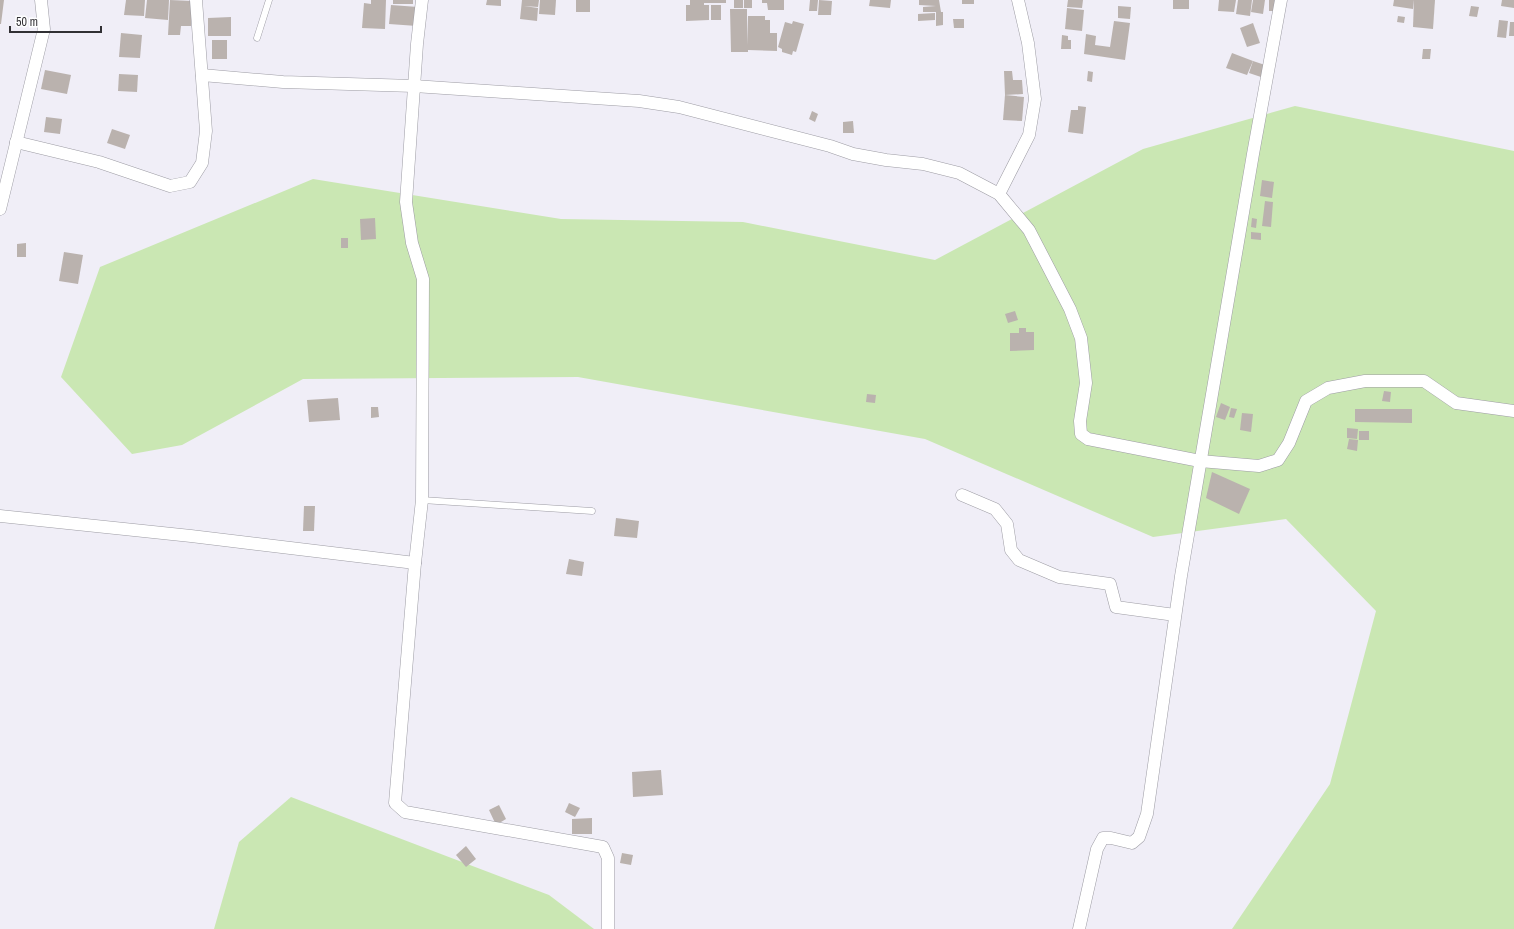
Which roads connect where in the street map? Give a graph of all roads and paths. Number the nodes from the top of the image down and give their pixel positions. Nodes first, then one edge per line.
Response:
1 (41, 0) edge
2 (196, 0) edge
3 (269, 0) edge
4 (422, 0) edge
5 (1018, 0) edge
6 (1281, 0) edge
7 (257, 38) dead end
8 (202, 75) junction
9 (414, 86) junction
10 (16, 142) junction
11 (999, 194) junction
12 (0, 209) edge
13 (1514, 411) edge
14 (1200, 461) junction
15 (962, 495) dead end
16 (422, 500) junction
17 (592, 511) dead end
18 (0, 516) edge
19 (415, 563) junction
20 (1175, 615) junction
21 (608, 929) edge
22 (1079, 929) edge

1 - 10 street
2 - 8 street
3 - 7 lane
4 - 9 street
5 - 11 street
6 - 14 street
8 - 9 street
8 - 10 street
9 - 11 street
9 - 16 street
10 - 12 street
11 - 14 street
13 - 14 street
14 - 20 street
15 - 20 street
16 - 17 lane
16 - 19 street
18 - 19 street
19 - 21 street
20 - 22 street

